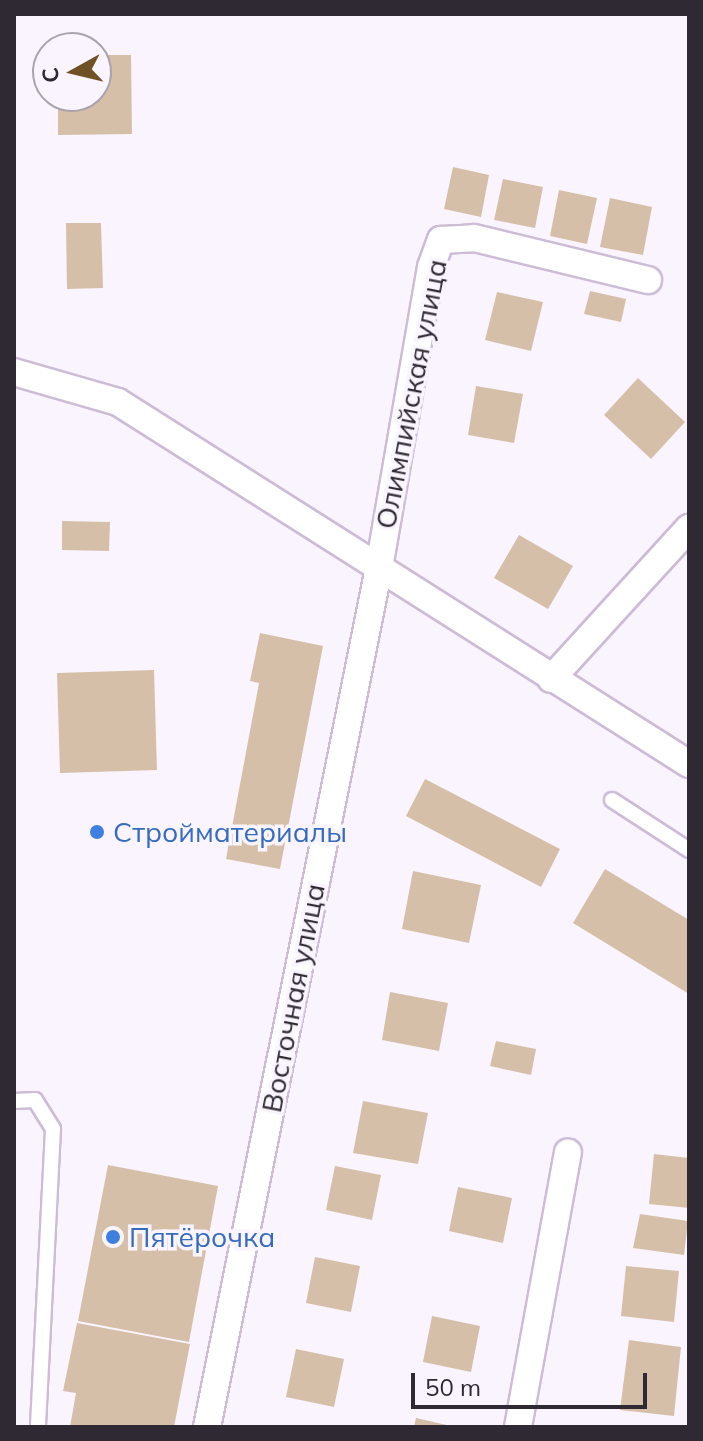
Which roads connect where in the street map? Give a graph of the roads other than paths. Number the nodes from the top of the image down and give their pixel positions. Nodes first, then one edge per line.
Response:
1 (648, 280) dead end
2 (14, 372) edge
3 (689, 528) edge
4 (379, 568) junction
5 (551, 679) junction
6 (689, 764) edge
7 (612, 800) dead end
8 (689, 850) edge
9 (14, 1101) edge
10 (568, 1153) dead end
11 (38, 1427) edge
12 (207, 1427) edge
13 (518, 1427) edge

1 - 4 street, Олимпийская улица
2 - 4 street, Олимпийская улица
3 - 5 street
4 - 5 street, Олимпийская улица
4 - 12 street, Восточная улица
5 - 6 street, Олимпийская улица
7 - 8 lane
9 - 11 lane
10 - 13 street

